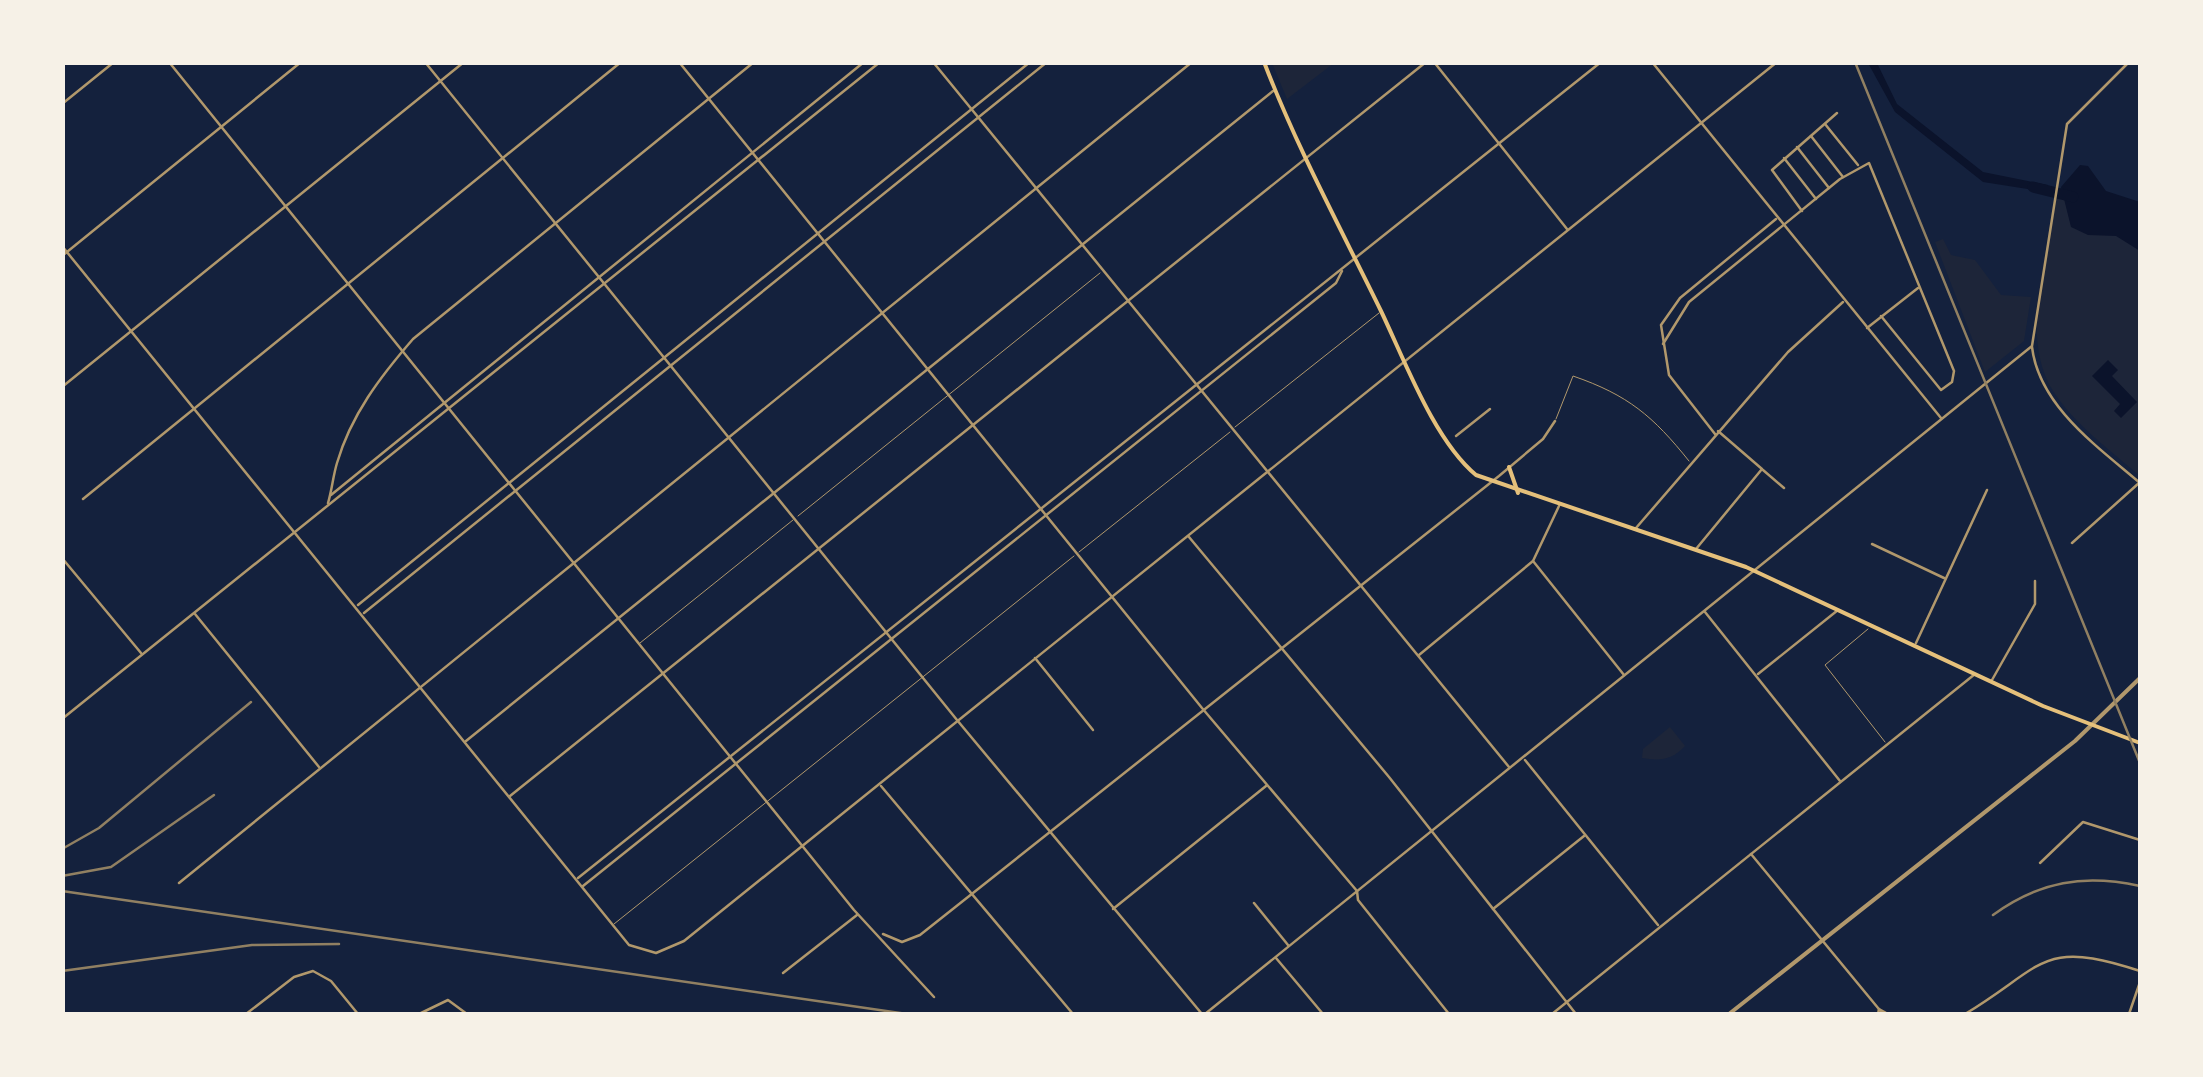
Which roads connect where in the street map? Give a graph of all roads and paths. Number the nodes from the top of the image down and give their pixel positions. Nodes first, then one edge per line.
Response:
1 (114, 62) edge
2 (169, 62) edge
3 (301, 62) edge
4 (425, 62) edge
5 (464, 62) edge
6 (621, 62) edge
7 (679, 62) edge
8 (754, 62) edge
9 (864, 62) edge
10 (880, 62) edge
11 (934, 62) edge
12 (1030, 62) edge
13 (1046, 62) edge
14 (1192, 62) edge
15 (1264, 62) edge
16 (1426, 62) edge
17 (1434, 62) edge
18 (1601, 62) edge
19 (1652, 62) edge
20 (1777, 62) edge
21 (2128, 62) edge
22 (440, 82) junction
23 (1274, 90) junction
24 (828, 92) junction
25 (709, 99) junction
26 (834, 99) junction
27 (62, 104) edge
28 (972, 110) junction
29 (1837, 113) dead end
30 (978, 118) junction
31 (1824, 123) junction
32 (1700, 124) junction
33 (221, 127) junction
34 (1810, 135) junction
35 (1499, 145) junction
36 (1796, 146) junction
37 (752, 152) junction
38 (1782, 157) junction
39 (502, 158) junction
40 (758, 160) junction
41 (1306, 160) junction
42 (1859, 167) junction
43 (895, 172) junction
44 (1844, 177) junction
45 (901, 180) junction
46 (1037, 188) junction
47 (1829, 188) junction
48 (1816, 199) junction
49 (286, 206) junction
50 (1802, 211) junction
51 (676, 214) junction
52 (1777, 218) junction
53 (683, 222) junction
54 (555, 224) junction
55 (1784, 226) junction
56 (1568, 230) junction
57 (818, 234) junction
58 (824, 241) junction
59 (1082, 245) junction
60 (62, 246) edge
61 (68, 252) junction
62 (62, 256) edge
63 (1356, 260) junction
64 (1103, 270) junction
65 (1343, 270) junction
66 (598, 277) junction
67 (348, 284) junction
68 (605, 285) junction
69 (1920, 287) junction
70 (740, 297) junction
71 (1844, 301) junction
72 (1128, 302) junction
73 (745, 305) junction
74 (1381, 311) junction
75 (882, 312) junction
76 (1881, 316) junction
77 (1272, 322) junction
78 (1866, 328) junction
79 (1278, 329) junction
80 (132, 330) junction
81 (519, 341) junction
82 (1663, 344) junction
83 (2032, 346) junction
84 (526, 349) junction
85 (403, 350) junction
86 (664, 358) junction
87 (1405, 361) junction
88 (670, 366) junction
89 (928, 369) junction
90 (1194, 384) junction
91 (62, 386) edge
92 (1200, 392) junction
93 (949, 395) junction
94 (445, 400) junction
95 (196, 408) junction
96 (1490, 409) dead end
97 (451, 410) junction
98 (1942, 420) junction
99 (587, 421) junction
100 (1555, 421) joint
101 (974, 426) junction
102 (593, 428) junction
103 (1232, 430) junction
104 (1717, 433) junction
105 (1456, 436) dead end
106 (728, 437) junction
107 (1116, 446) junction
108 (1122, 454) junction
109 (1690, 463) junction
110 (1509, 467) junction
111 (1762, 469) junction
112 (1266, 474) junction
113 (1486, 482) junction
114 (2140, 482) edge
115 (511, 483) junction
116 (1784, 488) dead end
117 (517, 490) junction
118 (1987, 490) dead end
119 (1518, 492) junction
120 (774, 494) junction
121 (330, 495) junction
122 (83, 498) dead end
123 (328, 504) junction
124 (1559, 506) junction
125 (1040, 507) junction
126 (1046, 515) junction
127 (794, 519) junction
128 (1634, 530) junction
129 (294, 531) junction
130 (1188, 535) junction
131 (2072, 543) dead end
132 (1872, 544) dead end
133 (432, 546) junction
134 (819, 550) junction
135 (1695, 551) junction
136 (438, 554) junction
137 (1077, 554) junction
138 (62, 558) edge
139 (574, 562) junction
140 (1533, 562) junction
141 (962, 569) junction
142 (1756, 571) junction
143 (968, 577) junction
144 (1946, 578) junction
145 (2035, 581) dead end
146 (1357, 584) junction
147 (1111, 596) junction
148 (356, 606) junction
149 (1839, 609) junction
150 (1705, 612) junction
151 (194, 613) junction
152 (362, 614) junction
153 (619, 618) junction
154 (1874, 625) junction
155 (885, 631) junction
156 (891, 639) junction
157 (640, 643) junction
158 (1915, 645) junction
159 (1280, 646) junction
160 (142, 654) junction
161 (1417, 656) junction
162 (1035, 658) junction
163 (1976, 673) junction
164 (664, 674) junction
165 (1756, 675) junction
166 (922, 677) junction
167 (1624, 677) junction
168 (2140, 678) edge
169 (1992, 680) junction
170 (421, 686) junction
171 (808, 693) junction
172 (814, 700) junction
173 (1202, 708) junction
174 (62, 719) edge
175 (957, 720) junction
176 (2092, 726) junction
177 (1092, 730) dead end
178 (465, 741) junction
179 (2140, 743) edge
180 (1887, 745) junction
181 (730, 756) junction
182 (1523, 758) junction
183 (736, 764) junction
184 (320, 768) junction
185 (1510, 768) junction
186 (1841, 782) junction
187 (879, 783) junction
188 (1267, 785) junction
189 (510, 796) junction
190 (767, 801) junction
191 (653, 818) junction
192 (659, 825) junction
193 (1048, 831) junction
194 (1431, 832) junction
195 (1586, 835) junction
196 (2140, 840) edge
197 (802, 844) junction
198 (1751, 854) junction
199 (2040, 862) dead end
200 (577, 879) junction
201 (179, 882) dead end
202 (583, 886) junction
203 (1356, 891) junction
204 (970, 893) junction
205 (1254, 903) dead end
206 (1113, 909) junction
207 (1492, 910) junction
208 (858, 914) junction
209 (613, 925) junction
210 (1659, 927) junction
211 (878, 931) junction
212 (1822, 941) junction
213 (1289, 946) junction
214 (1276, 957) junction
215 (2140, 972) edge
216 (783, 973) dead end
217 (2140, 982) edge
218 (934, 997) dead end
219 (1565, 1001) junction
220 (1882, 1013) edge
221 (246, 1014) edge
222 (358, 1014) edge
223 (419, 1014) edge
224 (467, 1014) edge
225 (1073, 1014) edge
226 (1204, 1014) edge
227 (1323, 1014) edge
228 (1448, 1014) edge
229 (1552, 1014) edge
230 (1576, 1014) edge
231 (1728, 1014) edge
232 (1966, 1014) edge
233 (2129, 1014) edge

1 - 27 street
2 - 33 street
3 - 33 street
4 - 22 street
5 - 22 street
6 - 39 street
7 - 25 street
8 - 25 street
9 - 24 street
10 - 26 street
11 - 28 street
12 - 28 street
13 - 30 street
14 - 46 street
15 - 23 main road
16 - 41 street
17 - 35 street
18 - 35 street
19 - 32 street
20 - 32 street
21 - 83 street
22 - 39 street
22 - 49 street
23 - 41 main road
23 - 59 street
24 - 26 street
24 - 37 street
25 - 37 street
25 - 54 street
26 - 40 street
28 - 30 street
28 - 43 street
29 - 31 street
30 - 45 street
30 - 46 street
31 - 34 street
31 - 42 street
32 - 52 street
32 - 56 street
33 - 49 street
33 - 61 street
34 - 36 street
34 - 44 street
35 - 56 street
35 - 63 street
36 - 38 street
36 - 47 street
37 - 40 street
37 - 51 street
38 - 48 street
38 - 50 street
39 - 54 street
39 - 67 street
40 - 53 street
40 - 57 street
41 - 63 main road
41 - 72 street
42 - 44 street
42 - 69 street
43 - 45 street
43 - 57 street
44 - 47 street
45 - 58 street
46 - 59 street
46 - 75 street
47 - 48 street
48 - 50 street
49 - 67 street
49 - 80 street
50 - 55 street
51 - 53 street
51 - 66 street
52 - 55 street
52 - 82 street
53 - 68 street
54 - 66 street
54 - 85 street
55 - 71 street
55 - 82 street
56 - 87 street
57 - 58 street
57 - 70 street
58 - 73 street
58 - 75 street
59 - 64 street
59 - 89 street
60 - 61 street
61 - 62 street
61 - 80 street
63 - 65 street
63 - 74 main road
64 - 72 street
64 - 93 lane
65 - 77 street
65 - 79 street
66 - 68 street
66 - 81 street
67 - 85 street
67 - 95 street
68 - 84 street
68 - 86 street
69 - 76 street
69 - 76 street
70 - 73 street
70 - 86 street
71 - 78 street
71 - 104 street
72 - 90 street
72 - 101 street
73 - 88 street
74 - 87 main road
74 - 103 lane
75 - 89 street
75 - 106 street
76 - 78 street
77 - 79 street
77 - 90 street
78 - 98 street
79 - 92 street
80 - 91 street
80 - 95 street
81 - 84 street
81 - 94 street
82 - 104 street
83 - 98 street
83 - 114 street
84 - 97 street
85 - 94 street
85 - 121 street
86 - 88 street
86 - 99 street
87 - 112 street
87 - 113 main road
88 - 102 street
88 - 106 street
89 - 93 street
89 - 120 street
90 - 92 street
90 - 107 street
92 - 103 street
92 - 108 street
93 - 101 street
93 - 127 lane
94 - 97 street
94 - 121 street
95 - 122 street
95 - 129 street
96 - 105 street
97 - 115 street
97 - 123 street
98 - 142 street
99 - 102 street
99 - 115 street
100 - 109 lane
100 - 110 street
101 - 125 street
101 - 134 street
102 - 117 street
103 - 112 street
103 - 137 lane
104 - 109 street
104 - 111 street
106 - 120 street
106 - 139 street
107 - 108 street
107 - 125 street
108 - 126 street
109 - 128 street
110 - 113 street
110 - 119 main road
111 - 116 street
111 - 135 street
112 - 130 street
112 - 146 street
113 - 119 main road
113 - 146 street
114 - 131 street
115 - 117 street
115 - 133 street
117 - 136 street
117 - 139 street
118 - 144 street
119 - 124 main road
120 - 127 street
120 - 153 street
121 - 123 street
123 - 129 street
124 - 128 main road
124 - 140 street
125 - 126 street
125 - 141 street
126 - 137 street
126 - 143 street
127 - 134 street
127 - 157 lane
128 - 135 main road
129 - 148 street
129 - 151 street
130 - 147 street
130 - 159 street
132 - 144 street
133 - 136 street
133 - 148 street
134 - 155 street
134 - 164 street
135 - 142 main road
136 - 152 street
137 - 147 street
137 - 166 lane
138 - 160 street
139 - 153 street
139 - 170 street
140 - 161 street
140 - 167 street
141 - 143 street
141 - 155 street
142 - 149 main road
142 - 150 street
143 - 156 street
144 - 158 street
145 - 169 street
146 - 159 street
146 - 161 street
147 - 162 street
147 - 173 street
148 - 152 street
149 - 154 main road
149 - 165 street
150 - 165 street
150 - 167 street
151 - 160 street
151 - 184 street
152 - 170 street
153 - 157 street
153 - 178 street
154 - 158 main road
154 - 180 lane
155 - 156 street
155 - 171 street
156 - 166 street
156 - 172 street
157 - 164 street
158 - 163 main road
159 - 173 street
159 - 194 street
160 - 174 street
161 - 185 street
162 - 175 street
162 - 177 street
163 - 169 main road
163 - 180 street
164 - 181 street
164 - 189 street
165 - 186 street
166 - 175 street
166 - 190 lane
167 - 182 street
168 - 176 street
169 - 176 main road
170 - 178 street
170 - 184 street
171 - 172 street
171 - 181 street
172 - 183 street
173 - 188 street
173 - 193 street
175 - 187 street
175 - 193 street
176 - 179 main road
176 - 212 street
178 - 189 street
180 - 186 street
181 - 183 street
181 - 191 street
182 - 185 street
182 - 195 street
183 - 190 street
183 - 192 street
184 - 201 street
185 - 194 street
186 - 198 street
187 - 197 street
187 - 204 street
188 - 203 street
188 - 206 street
189 - 200 street
190 - 197 street
190 - 209 lane
191 - 192 street
191 - 200 street
192 - 202 street
193 - 204 street
193 - 206 street
194 - 203 street
194 - 207 street
195 - 207 street
195 - 210 street
196 - 199 street
197 - 208 street
197 - 209 street
198 - 210 street
198 - 212 street
200 - 202 street
202 - 209 street
203 - 213 street
203 - 228 street
204 - 211 street
204 - 225 street
205 - 213 street
206 - 226 street
207 - 219 street
208 - 211 street
208 - 216 street
210 - 219 street
211 - 218 street
212 - 220 street
212 - 231 street
213 - 214 street
214 - 226 street
214 - 227 street
215 - 232 street
217 - 233 street
219 - 229 street
219 - 230 street
221 - 222 street
223 - 224 street

